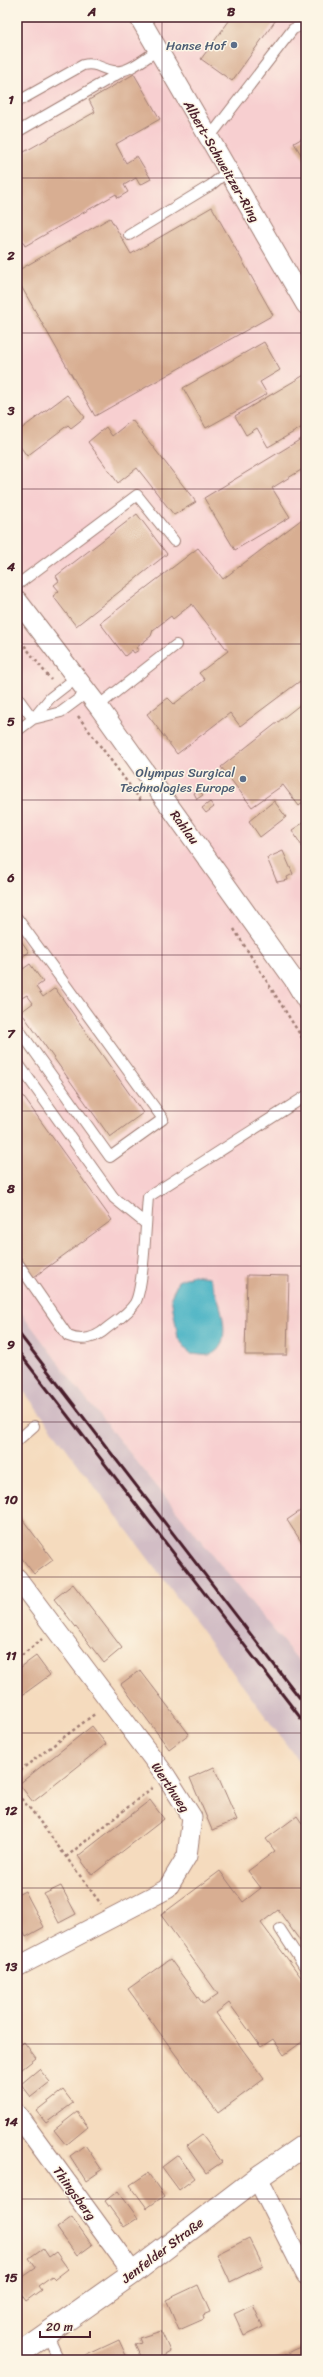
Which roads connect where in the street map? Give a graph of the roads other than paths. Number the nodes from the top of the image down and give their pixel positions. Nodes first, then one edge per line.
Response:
1 (139, 17) edge
2 (306, 24) edge
3 (158, 50) junction
4 (121, 72) junction
5 (17, 102) edge
6 (17, 132) edge
7 (209, 138) junction
8 (228, 171) junction
9 (129, 235) dead end
10 (306, 305) edge
11 (174, 541) dead end
12 (17, 585) edge
13 (17, 600) edge
14 (176, 645) dead end
15 (77, 677) junction
16 (17, 697) edge
17 (93, 699) junction
18 (33, 720) junction
19 (17, 731) edge
20 (17, 918) edge
21 (306, 1000) edge
22 (17, 1027) edge
23 (17, 1062) edge
24 (306, 1096) edge
25 (145, 1223) junction
26 (17, 1262) edge
27 (34, 1426) dead end
28 (17, 1441) edge
29 (17, 1578) edge
30 (280, 1929) dead end
31 (17, 1966) edge
32 (306, 1969) edge
33 (17, 2114) edge
34 (306, 2144) edge
35 (257, 2178) junction
36 (133, 2273) junction
37 (306, 2275) edge
38 (47, 2334) junction
39 (17, 2355) edge
40 (59, 2360) edge

1 - 3 street, Albert-Schweitzer-Ring
2 - 7 lane
3 - 4 lane
3 - 7 street, Albert-Schweitzer-Ring
4 - 5 lane
4 - 6 lane
7 - 8 street, Albert-Schweitzer-Ring
8 - 9 lane
8 - 10 street, Albert-Schweitzer-Ring
11 - 12 lane
13 - 15 street, Rahlau
14 - 17 lane
15 - 17 street, Rahlau
15 - 18 lane
16 - 18 lane
17 - 18 lane
17 - 21 street, Rahlau
18 - 19 lane
20 - 22 lane
23 - 25 lane
24 - 25 lane
25 - 26 lane
27 - 28 lane
29 - 31 street, Werthweg
30 - 32 lane
33 - 36 street, Thingsberg
34 - 35 street, Jenfelder Straße
35 - 36 street, Jenfelder Straße
35 - 37 street
36 - 38 street, Jenfelder Straße
38 - 39 street, Jenfelder Straße
38 - 40 lane

